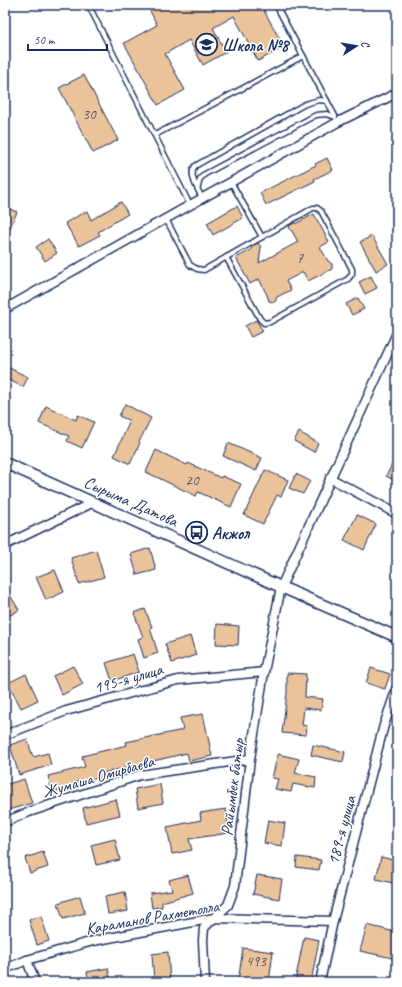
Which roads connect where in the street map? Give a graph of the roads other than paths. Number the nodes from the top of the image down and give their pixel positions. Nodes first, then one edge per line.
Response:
1 (90, 5) edge
2 (276, 5) edge
3 (303, 56) junction
4 (397, 93) edge
5 (326, 101) junction
6 (336, 119) junction
7 (155, 135) junction
8 (231, 182) junction
9 (198, 187) junction
10 (202, 198) junction
11 (190, 205) junction
12 (166, 218) junction
13 (262, 237) junction
14 (226, 257) junction
15 (9, 303) edge
16 (5, 309) edge
17 (397, 333) edge
18 (394, 345) edge
19 (5, 463) edge
20 (330, 478) junction
21 (94, 502) junction
22 (397, 514) edge
23 (5, 544) edge
24 (281, 587) junction
25 (397, 637) edge
26 (264, 672) junction
27 (397, 688) edge
28 (5, 735) edge
29 (250, 759) junction
30 (5, 822) edge
31 (214, 918) junction
32 (333, 921) junction
33 (27, 960) junction
34 (5, 969) edge
35 (35, 982) edge
36 (205, 982) edge
37 (320, 982) edge

1 - 7 lane
2 - 3 lane
3 - 5 lane
3 - 7 lane
4 - 6 street
5 - 6 lane
5 - 9 lane
6 - 8 street
6 - 9 lane
7 - 11 lane
8 - 10 street
8 - 13 lane
9 - 10 lane
10 - 11 street
11 - 12 street
12 - 14 lane
12 - 15 street
13 - 14 lane
13 - 14 lane
15 - 16 street
17 - 18 street, Райымбек батыр
18 - 20 street, Райымбек батыр
19 - 21 street, Сырыма Датова
20 - 22 street
20 - 24 street, Райымбек батыр
21 - 23 street
21 - 24 street, Сырыма Датова
24 - 25 street, Сырыма Датова
24 - 26 street, Райымбек батыр
26 - 28 street, 195-я улица
26 - 29 street, Райымбек батыр
27 - 32 street, 189-я улица
29 - 30 street, Жумаша Омирбаева
29 - 31 street, Райымбек батыр
31 - 32 street, Караманов Рахметолла
31 - 33 street, Караманов Рахметолла
31 - 36 street, Райымбек батыр
32 - 37 street, 189-я улица
33 - 34 street, Караманов Рахметолла
33 - 35 street

